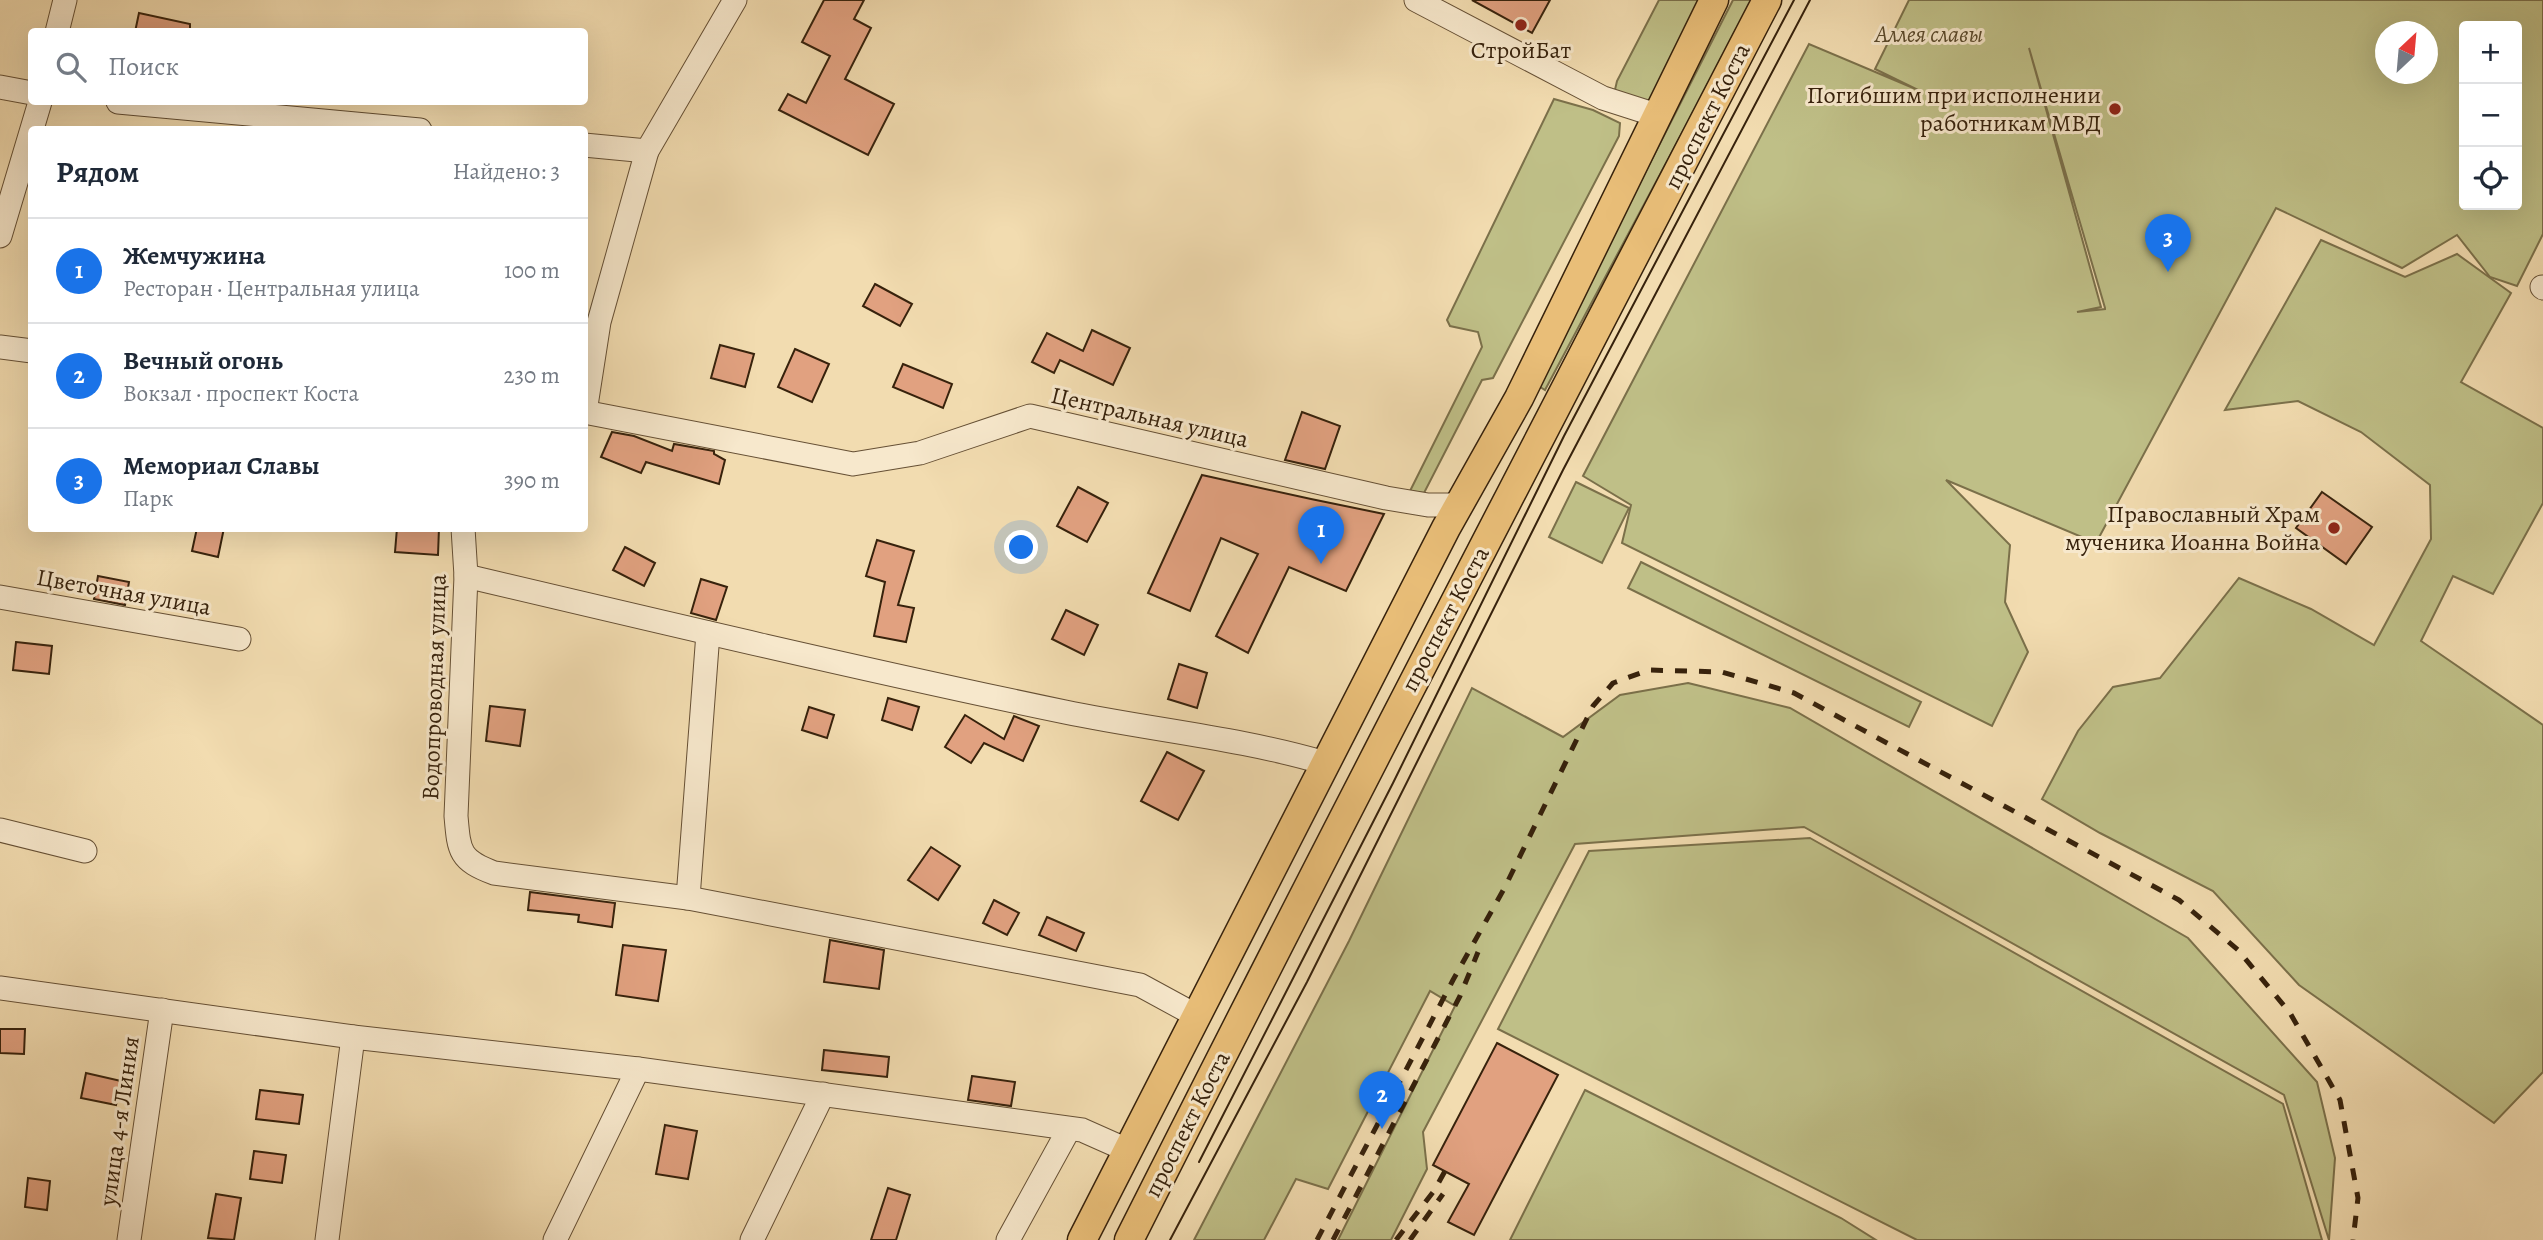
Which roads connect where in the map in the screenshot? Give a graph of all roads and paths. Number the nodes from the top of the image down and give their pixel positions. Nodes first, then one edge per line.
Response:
1 (65, 0) edge
2 (735, 0) edge
3 (1416, 0) edge
4 (1714, 0) edge
5 (1767, 0) edge
6 (58, 28) edge
7 (0, 87) edge
8 (28, 92) edge
9 (39, 105) edge
10 (150, 105) edge
11 (1656, 116) junction
12 (33, 126) edge
13 (377, 126) edge
14 (28, 142) edge
15 (588, 145) edge
16 (647, 150) junction
17 (0, 236) edge
18 (0, 347) edge
19 (28, 350) edge
20 (588, 393) edge
21 (588, 413) edge
22 (1483, 463) junction
23 (1518, 481) junction
24 (1459, 505) junction
25 (463, 532) edge
26 (466, 576) junction
27 (0, 597) edge
28 (708, 633) junction
29 (239, 639) dead end
30 (1325, 763) junction
31 (0, 830) edge
32 (85, 851) dead end
33 (688, 898) junction
34 (0, 988) edge
35 (162, 1010) junction
36 (1197, 1016) junction
37 (353, 1037) junction
38 (638, 1069) junction
39 (823, 1094) junction
40 (1069, 1129) junction
41 (1127, 1150) junction
42 (129, 1240) edge
43 (327, 1240) edge
44 (555, 1240) edge
45 (752, 1240) edge
46 (1008, 1240) edge
47 (1082, 1240) edge
48 (1129, 1240) edge

1 - 6 street
2 - 16 street
3 - 11 street
4 - 11 main road, проспект Коста
5 - 23 main road, проспект Коста
7 - 8 street
9 - 12 street
10 - 13 street
11 - 22 main road, проспект Коста
14 - 17 street
15 - 16 street
16 - 20 street
18 - 19 street
21 - 24 street, Центральная улица
22 - 23 main road
22 - 24 main road, проспект Коста
23 - 48 main road, проспект Коста
24 - 30 main road, проспект Коста
25 - 26 street, Водопроводная улица
26 - 28 street
26 - 33 street, Водопроводная улица
27 - 29 street, Цветочная улица
28 - 30 street
28 - 33 street
30 - 36 main road, проспект Коста
31 - 32 street
33 - 36 street
34 - 35 street
35 - 37 street
35 - 42 street, улица 4-я Линия
36 - 41 main road, проспект Коста
37 - 38 street
37 - 43 street
38 - 39 street
38 - 44 street
39 - 40 street
39 - 45 street
40 - 41 street
40 - 46 street
41 - 47 main road, проспект Коста

